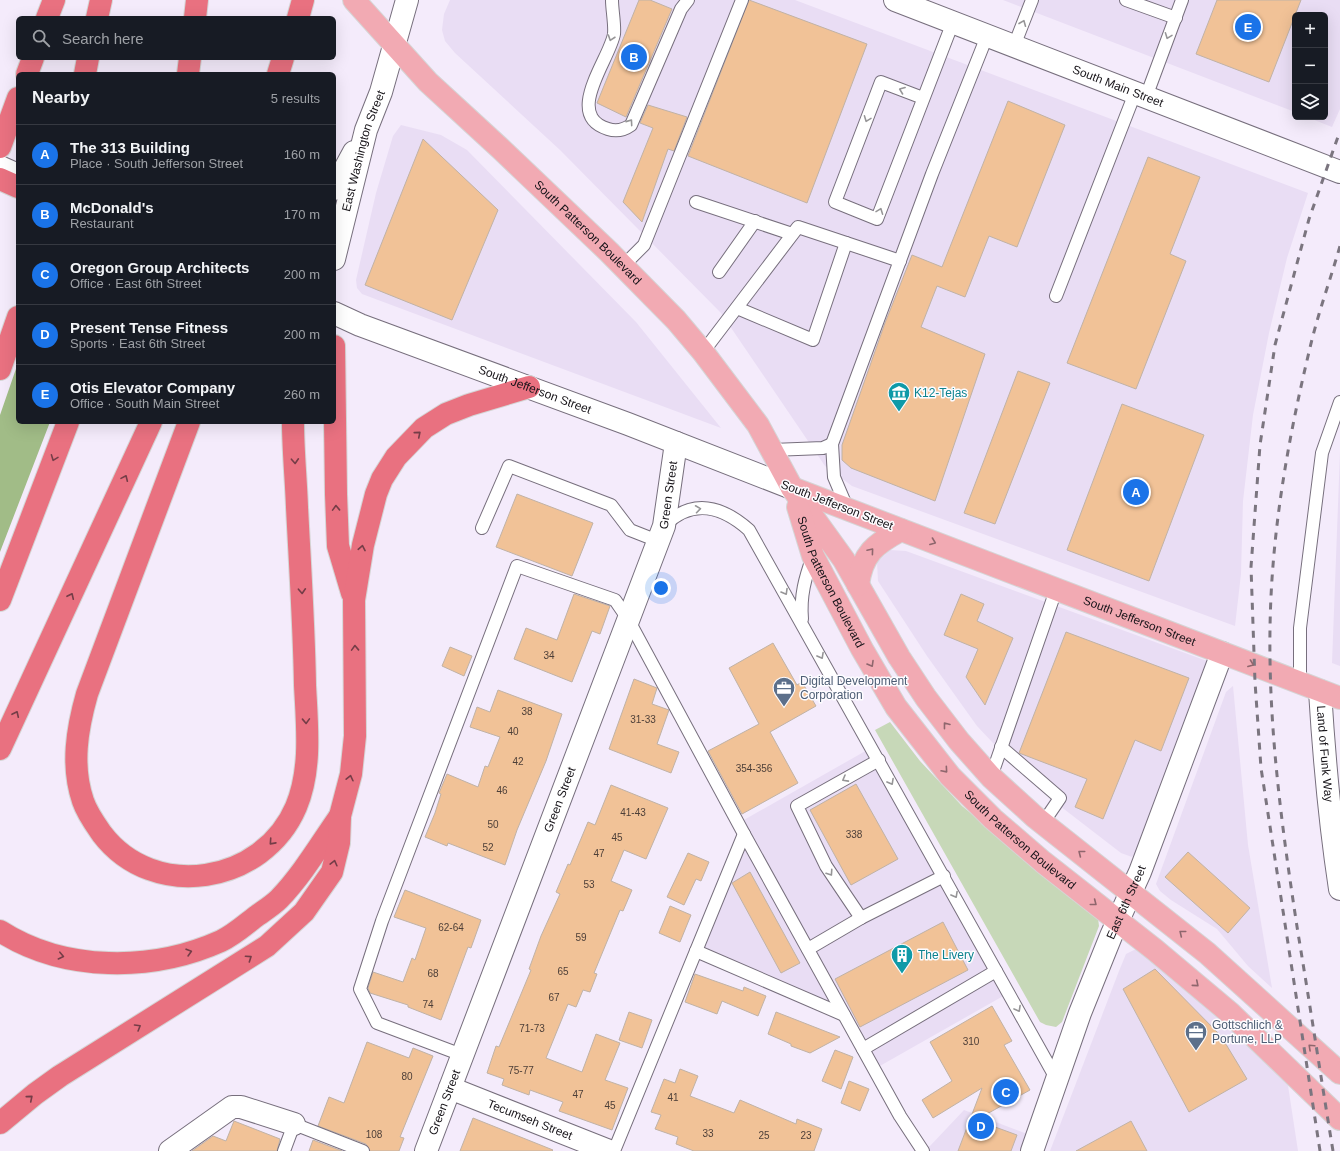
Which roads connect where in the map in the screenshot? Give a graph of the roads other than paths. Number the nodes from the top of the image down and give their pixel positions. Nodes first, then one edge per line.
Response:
1 (54, 0) edge
2 (101, 0) edge
3 (197, 0) edge
4 (290, 0) edge
5 (303, 0) edge
6 (354, 0) edge
7 (407, 0) edge
8 (612, 0) edge
9 (688, 0) edge
10 (742, 0) edge
11 (895, 0) edge
12 (1032, 0) edge
13 (1126, 0) edge
14 (1182, 0) edge
15 (48, 16) edge
16 (97, 16) edge
17 (195, 16) edge
18 (288, 16) edge
19 (299, 16) edge
20 (1176, 18) junction
21 (953, 22) junction
22 (987, 36) junction
23 (395, 44) junction
24 (1014, 46) junction
25 (32, 60) edge
26 (88, 60) edge
27 (190, 60) edge
28 (28, 72) edge
29 (85, 72) edge
30 (188, 72) edge
31 (1140, 95) junction
32 (924, 98) junction
33 (16, 103) edge
34 (366, 130) junction
35 (0, 147) edge
36 (0, 167) edge
37 (1340, 172) edge
38 (16, 174) edge
39 (0, 179) edge
40 (336, 184) edge
41 (16, 186) edge
42 (696, 202) dead end
43 (755, 221) junction
44 (792, 234) junction
45 (846, 242) junction
46 (336, 251) edge
47 (900, 261) junction
48 (623, 266) junction
49 (719, 272) dead end
50 (1056, 296) dead end
51 (737, 308) junction
52 (336, 314) edge
53 (16, 323) edge
54 (336, 352) edge
55 (703, 352) junction
56 (0, 369) edge
57 (529, 387) junction
58 (1340, 402) edge
59 (67, 424) edge
60 (149, 424) edge
61 (188, 424) edge
62 (293, 424) edge
63 (336, 424) edge
64 (336, 424) edge
65 (676, 443) junction
66 (832, 444) junction
67 (772, 450) junction
68 (792, 488) junction
69 (848, 510) junction
70 (482, 528) dead end
71 (901, 530) junction
72 (661, 534) junction
73 (813, 556) junction
74 (858, 585) junction
75 (1056, 590) junction
76 (0, 600) edge
77 (354, 600) junction
78 (628, 620) junction
79 (802, 622) junction
80 (1222, 653) junction
81 (1310, 687) junction
82 (1340, 698) edge
83 (1000, 747) junction
84 (0, 749) edge
85 (879, 760) junction
86 (992, 777) junction
87 (340, 816) junction
88 (1043, 823) junction
89 (744, 834) junction
90 (944, 876) junction
91 (1340, 889) edge
92 (1132, 893) junction
93 (861, 918) junction
94 (1118, 922) junction
95 (0, 930) edge
96 (808, 949) junction
97 (696, 951) junction
98 (996, 970) junction
99 (844, 1015) junction
100 (863, 1049) junction
101 (462, 1055) junction
102 (1340, 1074) edge
103 (1057, 1080) junction
104 (450, 1088) junction
105 (1340, 1119) edge
106 (0, 1123) edge
107 (294, 1124) junction
108 (583, 1146) edge
109 (170, 1151) edge
110 (284, 1151) edge
111 (363, 1151) edge
112 (426, 1151) edge
113 (609, 1151) edge
114 (614, 1151) edge
115 (923, 1151) edge
116 (1032, 1151) edge

1 - 15 highway
2 - 16 highway
3 - 17 highway
4 - 18 highway
5 - 19 highway
6 - 23 main road, South Patterson Boulevard
7 - 23 street, East Washington Street
8 -> 9 lane
10 - 48 lane
11 - 21 street, South Main Street
24 -> 12 lane
13 - 20 lane
14 - 20 lane
20 -> 31 lane
21 - 22 street, South Main Street
21 - 32 lane
22 - 24 street, South Main Street
22 - 47 lane
23 - 34 street, East Washington Street
23 - 48 main road, South Patterson Boulevard
24 - 31 street, South Main Street
25 - 28 highway
26 - 29 highway
27 - 30 highway
31 - 37 street, South Main Street
31 - 50 lane
32 -> 32 lane
33 - 35 highway
34 - 40 street
34 - 46 street, East Washington Street
36 - 38 street
39 - 41 highway
42 - 43 lane
43 - 44 lane
43 - 49 lane
44 - 45 lane
44 - 51 lane
45 - 47 lane
45 - 51 lane
47 - 66 lane
48 - 55 main road, South Patterson Boulevard
51 - 55 lane
52 - 57 street, South Jefferson Street
53 - 56 highway
64 -> 54 highway
55 - 67 main road, South Patterson Boulevard
57 - 65 street, South Jefferson Street
77 -> 57 highway
58 - 81 lane
59 -> 76 highway
84 -> 60 highway
62 -> 61 highway
77 -> 63 highway
65 - 68 street, South Jefferson Street
65 - 72 street, Green Street
66 - 67 lane
66 - 69 lane
67 - 68 main road, South Patterson Boulevard
68 - 69 main road, South Jefferson Street
68 - 73 main road, South Patterson Boulevard
68 - 74 main road, South Patterson Boulevard
69 - 71 main road, South Jefferson Street
70 - 72 lane
74 -> 71 main road
71 -> 75 main road, South Jefferson Street
72 - 78 street, Green Street
72 -> 79 lane
73 - 79 lane
73 -> 94 main road, South Patterson Boulevard
86 -> 74 main road, South Patterson Boulevard
75 - 80 main road, South Jefferson Street
75 - 83 lane
87 -> 77 highway
78 - 89 lane
78 - 101 street, Green Street
78 - 101 lane
79 -> 85 lane
80 -> 81 main road, South Jefferson Street
80 - 92 street, East 6th Street
81 - 82 main road, South Jefferson Street
81 - 91 street, Land of Funk Way
83 - 86 lane
83 - 88 lane
85 -> 90 lane
85 -> 93 lane
86 - 88 main road, South Patterson Boulevard
95 -> 87 highway
106 -> 87 highway
92 -> 88 main road, South Patterson Boulevard
89 - 96 lane
89 - 97 lane
90 - 93 lane
90 -> 98 lane
92 - 94 street, East 6th Street
102 -> 92 main road, South Patterson Boulevard
93 - 96 lane
94 - 103 street, East 6th Street
94 -> 105 main road, South Patterson Boulevard
96 - 99 lane
97 - 99 lane
97 - 114 lane
98 - 100 lane
98 -> 103 lane
99 - 100 lane
100 - 115 lane
101 - 104 street, Green Street
103 - 116 street, East 6th Street
104 - 108 street, Tecumseh Street
104 - 112 street, Green Street
107 - 109 street
107 - 110 lane
107 - 111 lane
108 - 113 street, Tecumseh Street

